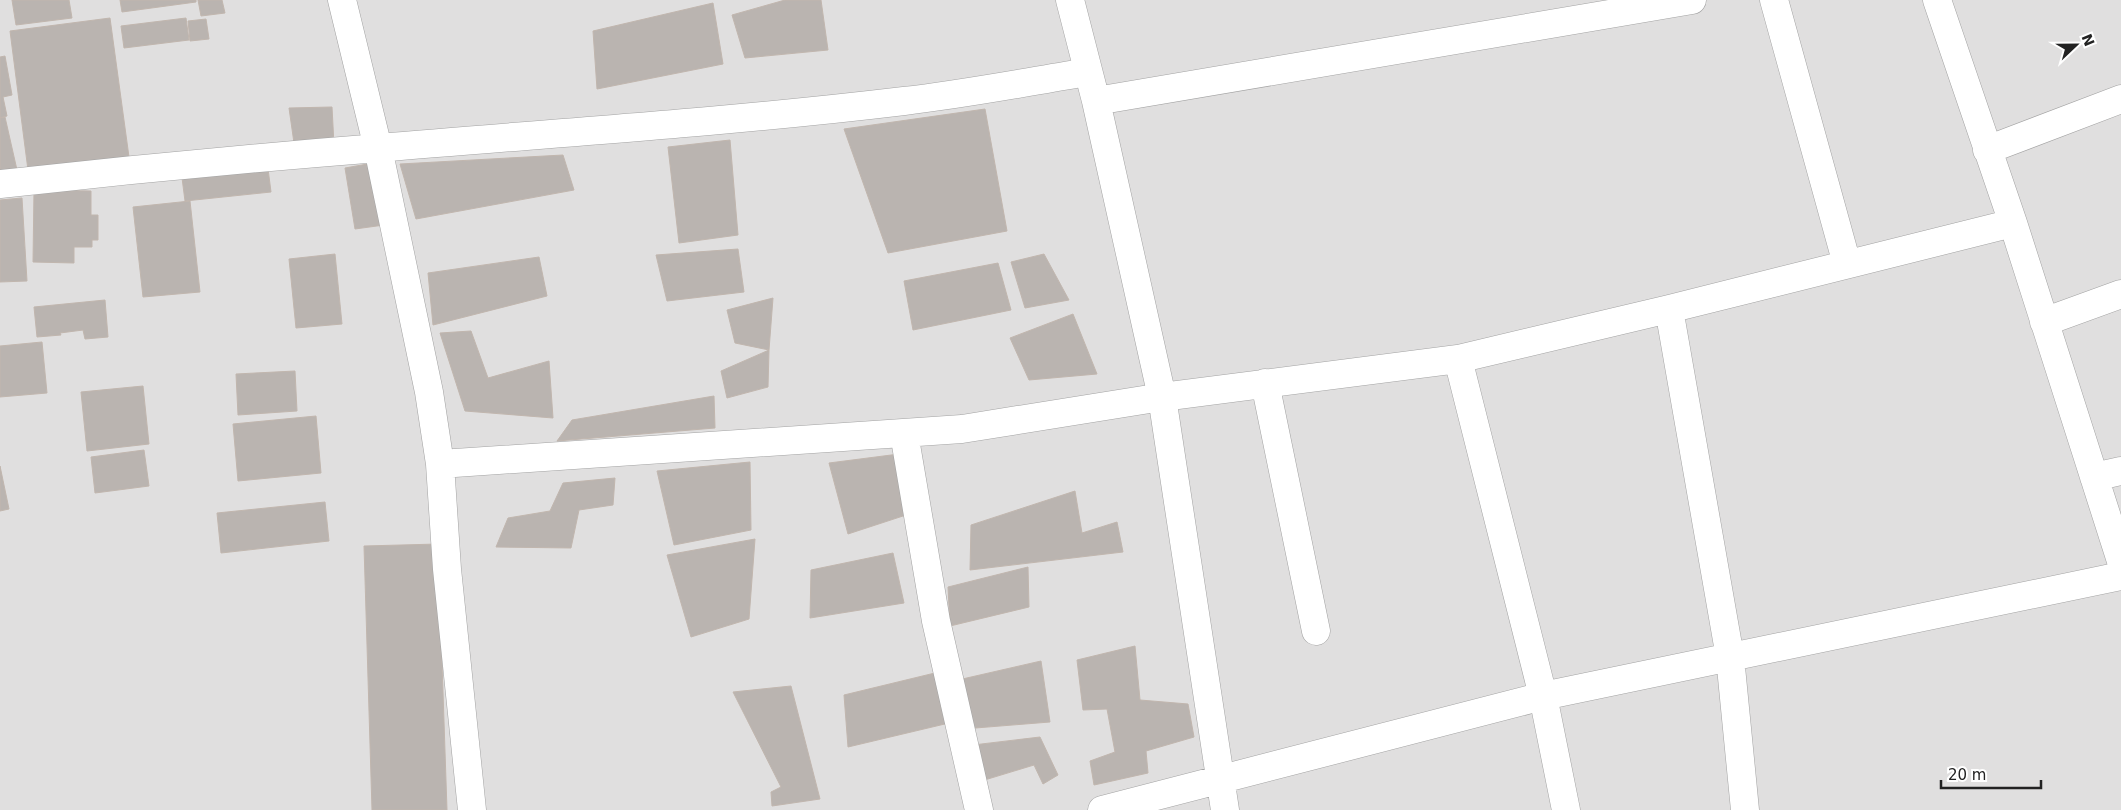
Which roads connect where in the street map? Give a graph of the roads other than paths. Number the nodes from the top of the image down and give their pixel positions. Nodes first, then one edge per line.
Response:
1 (342, 0) edge
2 (1070, 0) edge
3 (1692, 0) edge
4 (1774, 0) edge
5 (1937, 0) edge
6 (1088, 72) junction
7 (2121, 99) edge
8 (1096, 101) junction
9 (378, 148) junction
10 (1987, 150) junction
11 (0, 184) edge
12 (2013, 223) junction
13 (1847, 264) junction
14 (2121, 294) edge
15 (1670, 309) junction
16 (2044, 322) junction
17 (1458, 359) junction
18 (1266, 383) junction
19 (1162, 397) junction
20 (904, 433) junction
21 (440, 464) junction
22 (2121, 471) edge
23 (2094, 477) junction
24 (2121, 561) edge
25 (2121, 576) edge
26 (1316, 630) dead end
27 (1730, 657) junction
28 (1543, 696) junction
29 (1220, 779) junction
30 (472, 810) edge
31 (979, 810) edge
32 (1102, 810) edge
33 (1225, 810) edge
34 (1566, 810) edge
35 (1746, 810) edge

1 - 9 street
2 - 6 street
3 - 8 street
4 - 13 street
5 - 10 street
6 - 8 street
6 - 9 street
7 - 10 street
8 - 19 street
9 - 11 street
9 - 21 street
10 - 12 street
12 - 13 street
12 - 16 street
13 - 15 street
14 - 16 street
15 - 17 street
15 - 27 street
16 - 23 street
17 - 18 street
17 - 28 street
18 - 19 street
18 - 26 street
19 - 20 street
19 - 29 street
20 - 21 street
20 - 31 street
21 - 30 street
22 - 23 street
23 - 24 street
25 - 27 street
27 - 28 street
27 - 35 street
28 - 29 street
28 - 34 street
29 - 32 street
29 - 33 street

